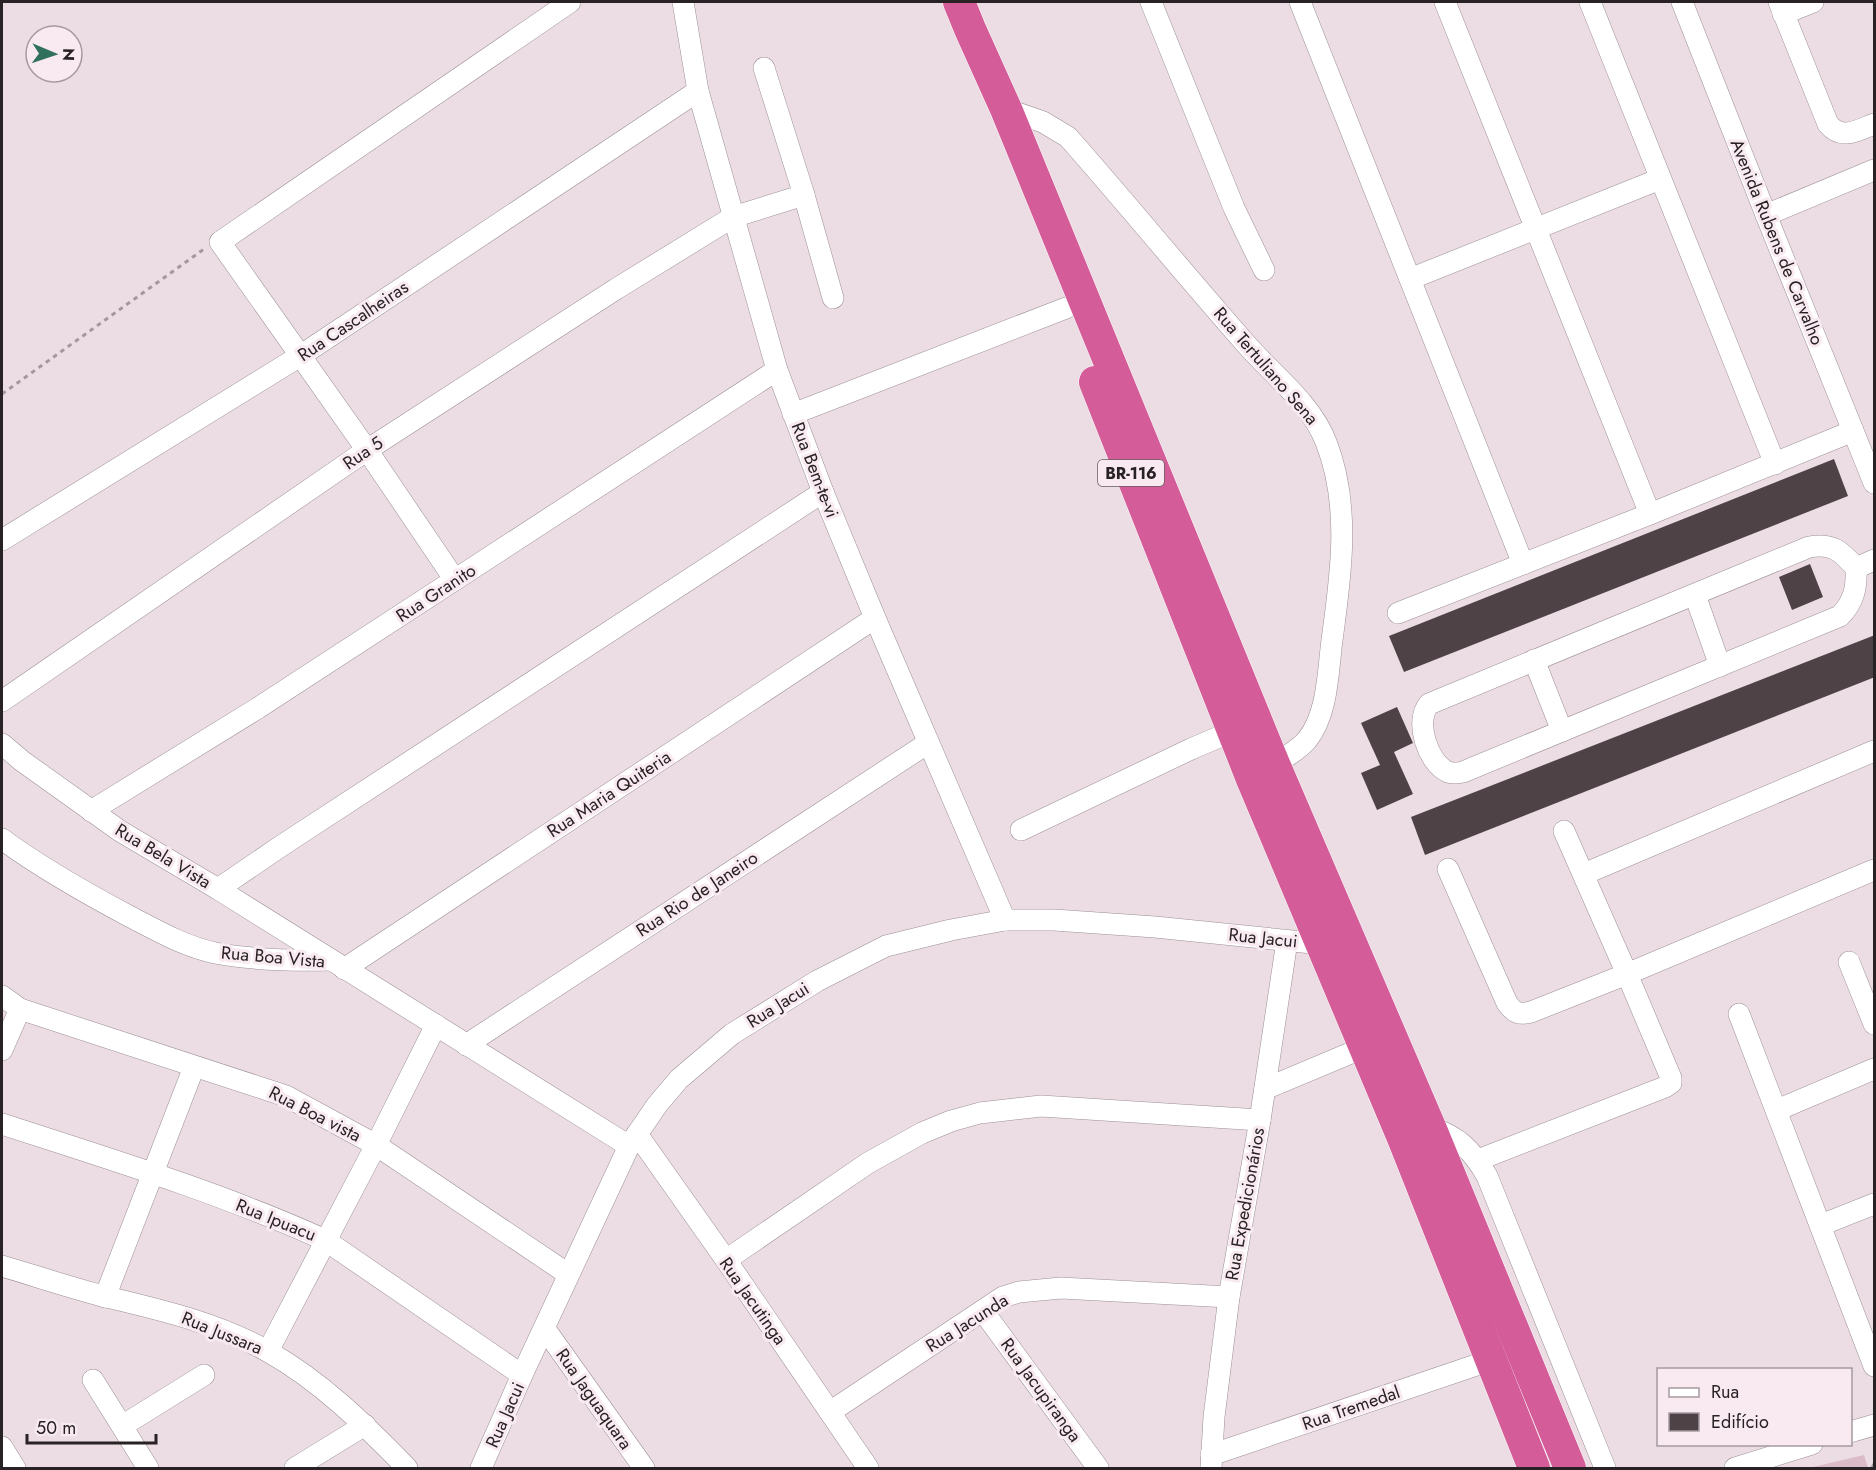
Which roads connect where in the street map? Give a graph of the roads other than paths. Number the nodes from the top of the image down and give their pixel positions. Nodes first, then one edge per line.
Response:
1 (570, 2) edge
2 (683, 2) edge
3 (938, 2) edge
4 (1151, 2) edge
5 (1300, 2) edge
6 (1445, 2) edge
7 (1590, 2) edge
8 (1682, 2) edge
9 (1813, 2) edge
10 (1781, 8) edge
11 (965, 11) edge
12 (764, 68) dead end
13 (698, 91) junction
14 (1006, 109) junction
15 (1875, 124) edge
16 (1875, 170) edge
17 (1660, 179) junction
18 (804, 195) junction
19 (1766, 215) junction
20 (733, 217) junction
21 (1536, 228) junction
22 (1264, 270) dead end
23 (1410, 279) junction
24 (833, 298) dead end
25 (1066, 308) junction
26 (300, 356) junction
27 (777, 370) junction
28 (793, 414) junction
29 (1853, 431) junction
30 (367, 450) junction
31 (1774, 464) junction
32 (1875, 483) edge
33 (823, 492) junction
34 (1650, 514) junction
35 (2, 540) edge
36 (1523, 564) junction
37 (1865, 564) edge
38 (455, 580) junction
39 (1695, 595) junction
40 (1398, 613) dead end
41 (875, 618) junction
42 (1534, 660) junction
43 (1720, 666) junction
44 (2, 701) edge
45 (1233, 731) junction
46 (1562, 731) junction
47 (928, 743) junction
48 (2, 744) edge
49 (1875, 751) edge
50 (1275, 764) junction
51 (91, 811) junction
52 (1021, 830) dead end
53 (1564, 831) dead end
54 (2, 839) edge
55 (1448, 869) dead end
56 (1875, 870) edge
57 (1584, 874) junction
58 (218, 890) junction
59 (1005, 920) junction
60 (1287, 940) junction
61 (1322, 944) junction
62 (1849, 962) dead end
63 (337, 964) junction
64 (1627, 974) junction
65 (2, 996) edge
66 (20, 1009) junction
67 (1739, 1014) dead end
68 (1875, 1024) edge
69 (436, 1025) junction
70 (466, 1045) junction
71 (1365, 1047) junction
72 (2, 1050) edge
73 (194, 1067) junction
74 (1875, 1070) edge
75 (1264, 1089) junction
76 (1777, 1110) junction
77 (1260, 1120) junction
78 (2, 1124) edge
79 (1417, 1132) junction
80 (633, 1140) junction
81 (376, 1145) junction
82 (1478, 1160) junction
83 (154, 1173) junction
84 (1875, 1204) edge
85 (1821, 1225) junction
86 (325, 1240) junction
87 (726, 1260) junction
88 (2, 1266) edge
89 (568, 1274) junction
90 (105, 1297) junction
91 (1229, 1297) junction
92 (983, 1311) junction
93 (545, 1329) junction
94 (1870, 1340) edge
95 (268, 1351) junction
96 (1491, 1360) junction
97 (1875, 1366) edge
98 (204, 1375) dead end
99 (522, 1375) junction
100 (93, 1380) dead end
101 (830, 1412) junction
102 (365, 1425) junction
103 (1875, 1425) edge
104 (122, 1426) junction
105 (1852, 1432) edge
106 (1806, 1446) edge
107 (2, 1447) edge
108 (1211, 1462) edge
109 (15, 1468) edge
110 (148, 1468) edge
111 (295, 1468) edge
112 (407, 1468) edge
113 (481, 1468) edge
114 (644, 1468) edge
115 (868, 1468) edge
116 (1098, 1468) edge
117 (1534, 1468) edge
118 (1570, 1468) edge
119 (1605, 1468) edge
120 (1735, 1468) edge

1 - 26 street
2 - 13 street, Rua Bem-te-vi
3 - 25 highway, BR-116
4 - 22 street
5 - 23 street
6 - 21 street
7 - 17 street
8 - 19 street, Avenida Rubens de Carvalho
9 - 10 street
10 - 15 street
11 - 14 highway
12 - 18 street
13 - 20 street, Rua Bem-te-vi
13 - 26 street, Rua Cascalheiras
14 - 50 highway
14 - 50 street, Rua Tertuliano Sena
16 - 19 street
17 - 21 street
17 - 31 street
18 - 20 street, Rua 5
18 - 24 street
19 - 29 street, Avenida Rubens de Carvalho
20 - 27 street, Rua Bem-te-vi
20 - 30 street, Rua 5
21 - 23 street
21 - 34 street
23 - 36 street
25 - 28 street
25 - 45 highway, BR-116
26 - 30 street
26 - 35 street, Rua Cascalheiras
27 - 28 street, Rua Bem-te-vi
27 - 38 street, Rua Granito
28 - 33 street, Rua Bem-te-vi
29 - 31 street
29 - 32 street, Avenida Rubens de Carvalho
30 - 38 street
30 - 44 street, Rua 5
31 - 34 street
33 - 41 street, Rua Bem-te-vi
33 - 58 street
34 - 36 street
36 - 40 street
37 - 39 street
37 - 43 street
38 - 51 street, Rua Granito
39 - 42 street
39 - 43 street
41 - 47 street, Rua Bem-te-vi
41 - 63 street, Rua Maria Quiteria
42 - 46 street
42 - 46 street
43 - 46 street
45 - 52 street
45 - 61 highway, BR-116
47 - 59 street, Rua Bem-te-vi
47 - 70 street, Rua Rio de Janeiro
48 - 51 street, Rua Bela Vista
49 - 57 street
50 - 79 highway
51 - 58 street, Rua Bela Vista
53 - 57 street
54 - 63 street, Rua Boa Vista
55 - 64 street
56 - 64 street
57 - 64 street
58 - 63 street, Rua Bela Vista
59 - 60 street, Rua Jacui
59 - 80 street, Rua Jacui
60 - 61 street, Rua Jacui
60 - 75 street, Rua Expedicionários
61 - 71 highway
62 - 68 street
63 - 69 street, Rua Boa Vista
64 - 82 street
65 - 66 street, Rua Boa vista
66 - 72 street
66 - 73 street, Rua Boa vista
67 - 76 street
69 - 70 street, Rua Boa Vista
69 - 81 street
70 - 80 street, Rua Boa Vista
71 - 75 street
71 - 79 highway
73 - 81 street, Rua Boa vista
73 - 83 street
74 - 76 street
75 - 77 street, Rua Expedicionários
76 - 85 street
77 - 87 street
77 - 91 street, Rua Expedicionários
78 - 83 street, Rua Ipuacu
79 - 82 street
79 - 96 highway
79 - 118 highway
80 - 87 street, Rua Jacutinga
80 - 89 street, Rua Jacui
81 - 86 street
81 - 89 street, Rua Boa vista
82 - 119 street
83 - 86 street, Rua Ipuacu
83 - 90 street
84 - 85 street
85 - 94 street
86 - 95 street
86 - 99 street, Rua Ipuacu
87 - 101 street, Rua Jacutinga
88 - 90 street, Rua Jussara
89 - 93 street, Rua Jacui
90 - 95 street, Rua Jussara
91 - 92 street, Rua Jacunda
91 - 108 street, Rua Expedicionários
92 - 101 street, Rua Jacunda
92 - 116 street, Rua Jacupiranga
93 - 99 street, Rua Jacui
93 - 114 street, Rua Jaguaquara
94 - 97 street
95 - 102 street, Rua Jussara
96 - 108 street, Rua Tremedal
96 - 117 highway
98 - 104 street
99 - 113 street, Rua Jacui
100 - 104 street
101 - 115 street, Rua Jacutinga
102 - 111 street
102 - 112 street, Rua Jussara
103 - 105 street
104 - 110 street
106 - 120 street
107 - 109 street

